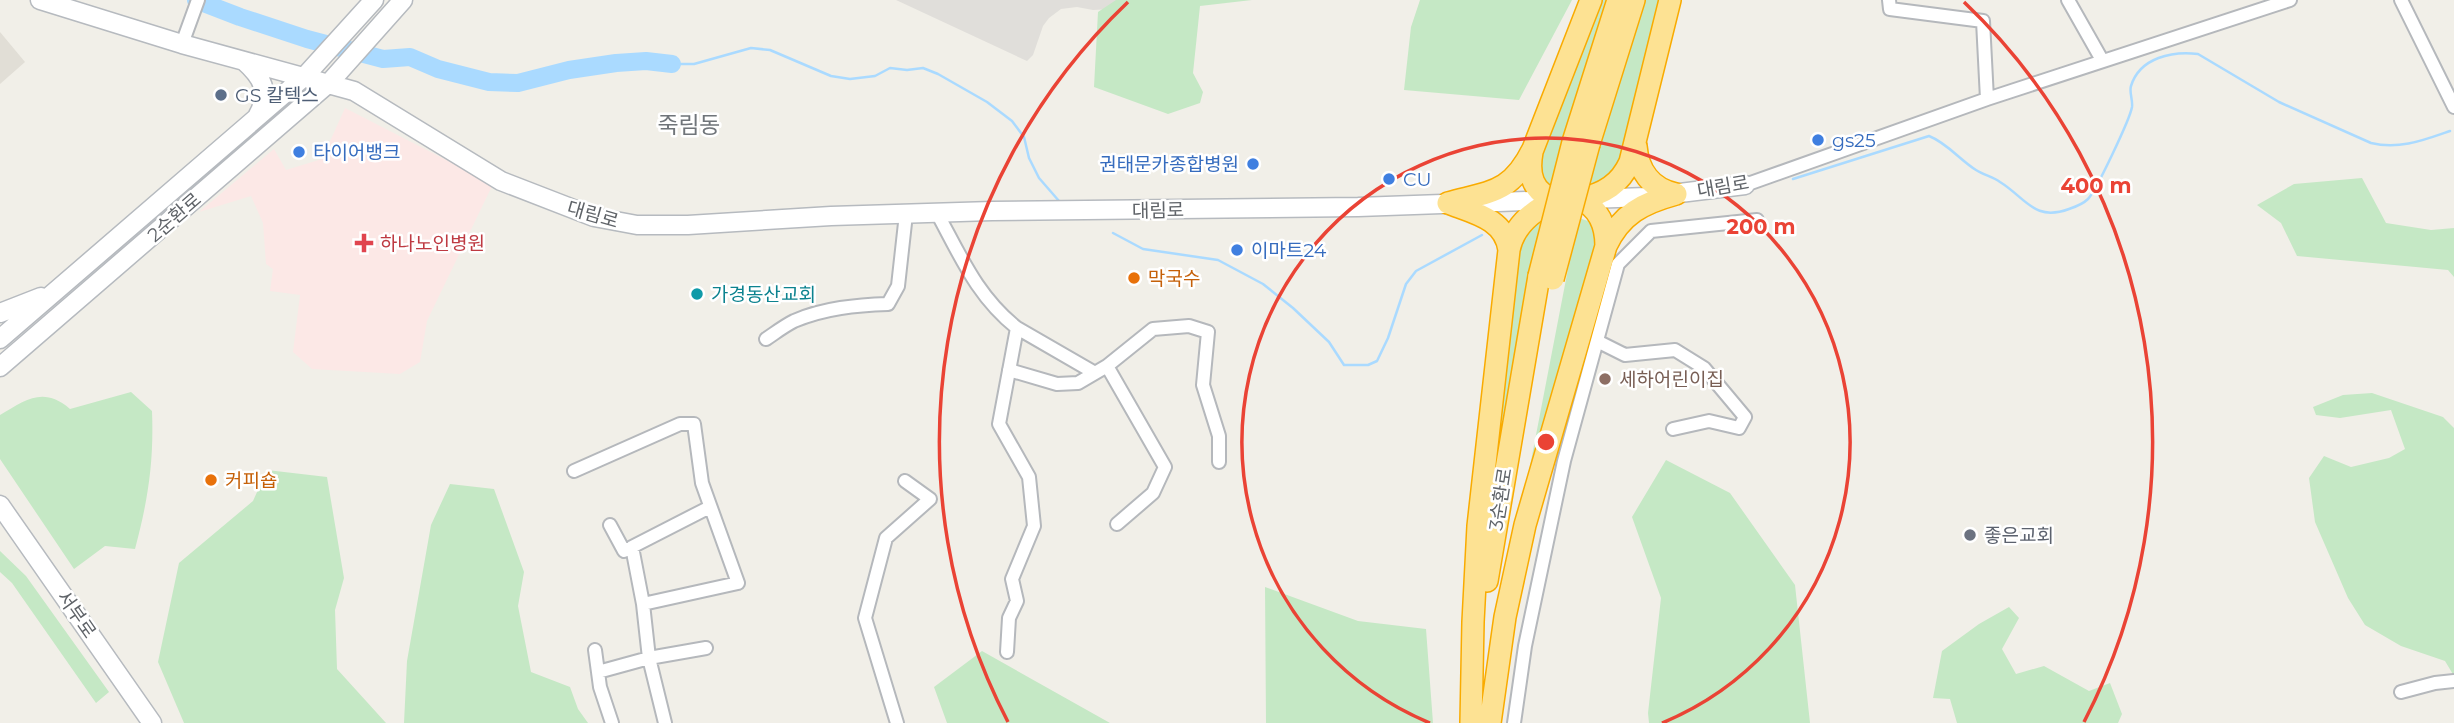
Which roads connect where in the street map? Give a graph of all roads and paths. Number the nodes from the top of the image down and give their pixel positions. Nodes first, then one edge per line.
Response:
1 (40, 0) edge
2 (198, 0) edge
3 (374, 0) edge
4 (403, 0) edge
5 (1591, 0) edge
6 (1618, 0) edge
7 (1634, 0) edge
8 (1670, 0) edge
9 (1889, 0) edge
10 (2068, 0) edge
11 (2290, 0) edge
12 (2401, 0) edge
13 (182, 44) junction
14 (241, 59) junction
15 (2102, 60) junction
16 (305, 76) junction
17 (330, 82) junction
18 (1987, 99) junction
19 (2454, 107) edge
20 (257, 117) junction
21 (1581, 143) junction
22 (1636, 144) junction
23 (1533, 149) junction
24 (1745, 185) joint
25 (1676, 194) junction
26 (1556, 200) junction
27 (1580, 200) junction
28 (1448, 203) junction
29 (937, 213) junction
30 (906, 214) junction
31 (1757, 220) dead end
32 (1606, 246) junction
33 (1509, 250) junction
34 (1546, 277) junction
35 (57, 291) junction
36 (0, 313) edge
37 (1017, 328) junction
38 (0, 339) edge
39 (766, 339) dead end
40 (1597, 341) junction
41 (1107, 366) junction
42 (0, 367) edge
43 (1009, 370) junction
44 (1095, 373) junction
45 (1673, 429) dead end
46 (1219, 462) dead end
47 (574, 471) dead end
48 (905, 481) dead end
49 (0, 505) edge
50 (710, 506) junction
51 (1116, 524) dead end
52 (610, 525) dead end
53 (632, 547) junction
54 (643, 604) junction
55 (706, 648) dead end
56 (595, 650) dead end
57 (1007, 652) dead end
58 (649, 658) junction
59 (598, 672) junction
60 (2454, 681) edge
61 (2401, 692) dead end
62 (152, 723) edge
63 (612, 723) edge
64 (665, 723) edge
65 (897, 723) edge
66 (1472, 723) edge
67 (1489, 723) edge
68 (1514, 723) edge

1 - 13 street, 대림로
2 - 13 street
3 - 16 street, 2순환로
4 - 17 street, 2순환로
5 - 23 highway
6 - 21 highway
7 - 21 highway
8 - 22 highway
9 - 18 street
10 - 15 street
11 - 15 street, 대림로
12 - 19 street
13 - 14 street, 대림로
14 - 16 street, 대림로
14 - 20 street
15 - 18 street, 대림로
16 - 17 street, 대림로
16 - 20 street, 2순환로
17 - 30 street, 대림로
17 - 42 street, 2순환로
18 - 24 street, 대림로
20 - 35 street, 2순환로
21 - 34 highway, bridge
22 - 25 highway
22 - 27 highway
23 - 26 highway
23 - 28 highway
24 - 25 street, 대림로
25 - 27 street, 대림로
25 - 32 highway
26 - 27 street, 대림로
26 - 28 street, 대림로
26 - 33 highway
27 - 32 highway
28 - 29 street, 대림로
28 - 33 highway
29 - 30 street, 대림로
29 - 37 street
30 - 39 street
31 - 40 street
32 - 67 highway
33 - 66 highway
34 - 66 highway, 3순환로
34 - 67 highway, 3순환로
35 - 36 street
35 - 38 street, 2순환로
37 - 43 street
37 - 44 street
40 - 45 street
40 - 68 street
41 - 44 street
41 - 46 street
41 - 51 street
43 - 44 street
43 - 57 street
47 - 50 street
48 - 65 street
49 - 62 street, 서부로
50 - 53 street
50 - 54 street
52 - 53 street
53 - 54 street
54 - 58 street
55 - 58 street
56 - 59 street
58 - 59 street
58 - 64 street
59 - 63 street
60 - 61 street

